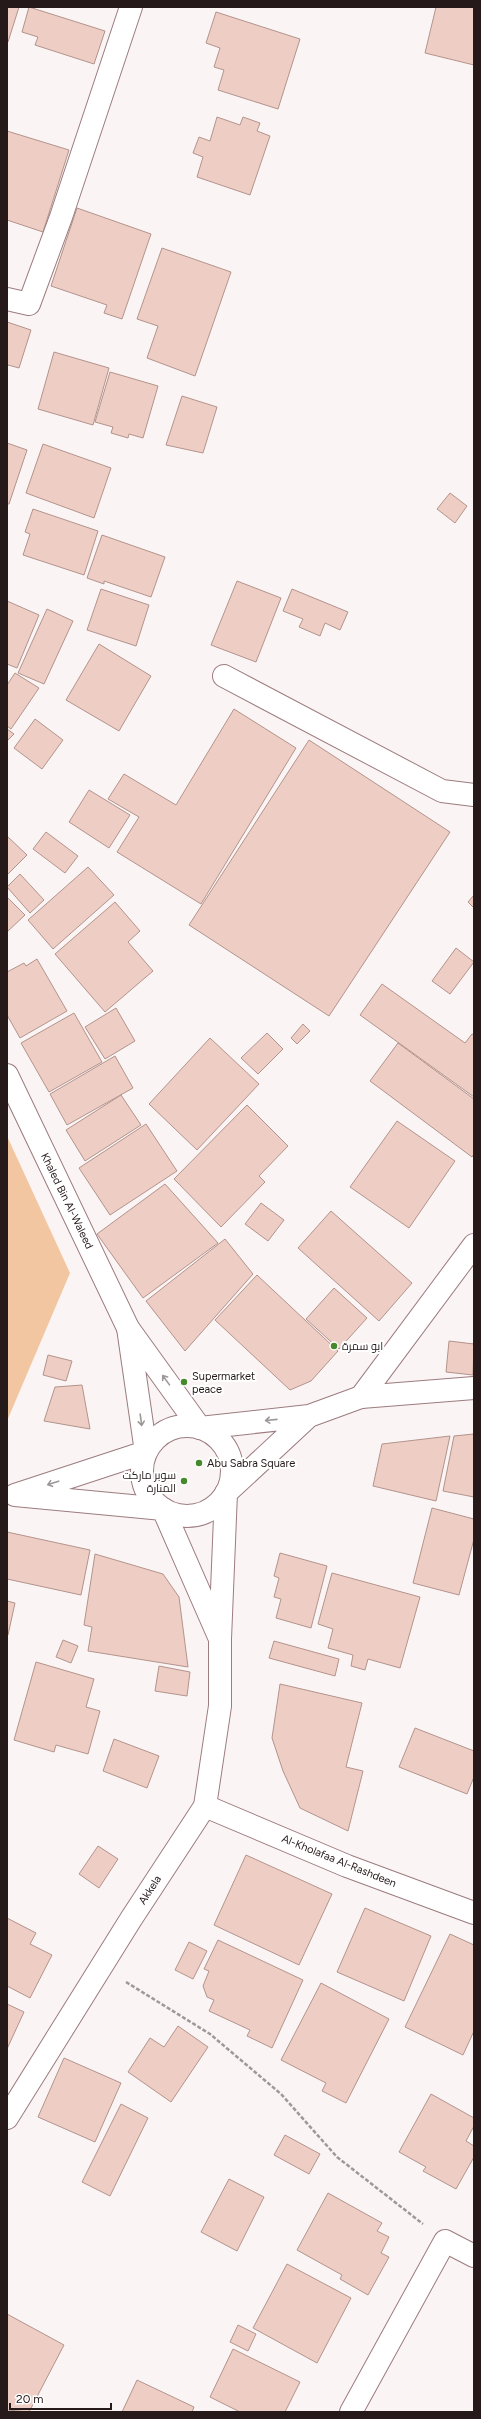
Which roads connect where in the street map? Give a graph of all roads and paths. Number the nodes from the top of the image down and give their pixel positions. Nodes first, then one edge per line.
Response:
1 (131, 7) edge
2 (7, 299) edge
3 (224, 676) dead end
4 (474, 795) edge
5 (7, 1074) edge
6 (474, 1244) edge
7 (128, 1328) junction
8 (474, 1388) edge
9 (361, 1397) junction
10 (309, 1416) junction
11 (200, 1428) junction
12 (146, 1452) junction
13 (226, 1493) junction
14 (11, 1494) edge
15 (163, 1509) junction
16 (220, 1639) junction
17 (205, 1806) junction
18 (474, 1912) edge
19 (102, 1966) junction
20 (7, 2118) edge
21 (445, 2241) junction
22 (474, 2256) edge
23 (351, 2412) edge

1 - 2 street
3 - 4 street
5 - 7 street, Khaled Bin Al-Waleed
6 - 9 street
11 -> 7 street
7 -> 12 street
8 - 9 street
9 - 10 street
10 -> 11 street
10 - 13 street
11 - 12 street
11 - 13 street
12 -> 14 street
12 - 15 street
13 - 15 street
13 - 16 street, Akkela
14 - 15 street
15 - 16 street
16 - 17 street, Akkela
17 - 18 street, Al-Kholafaa Al-Rashdeen
17 - 19 street, Akkela
19 - 20 street, Akkela
19 - 21 path
21 - 22 street
21 - 23 street

